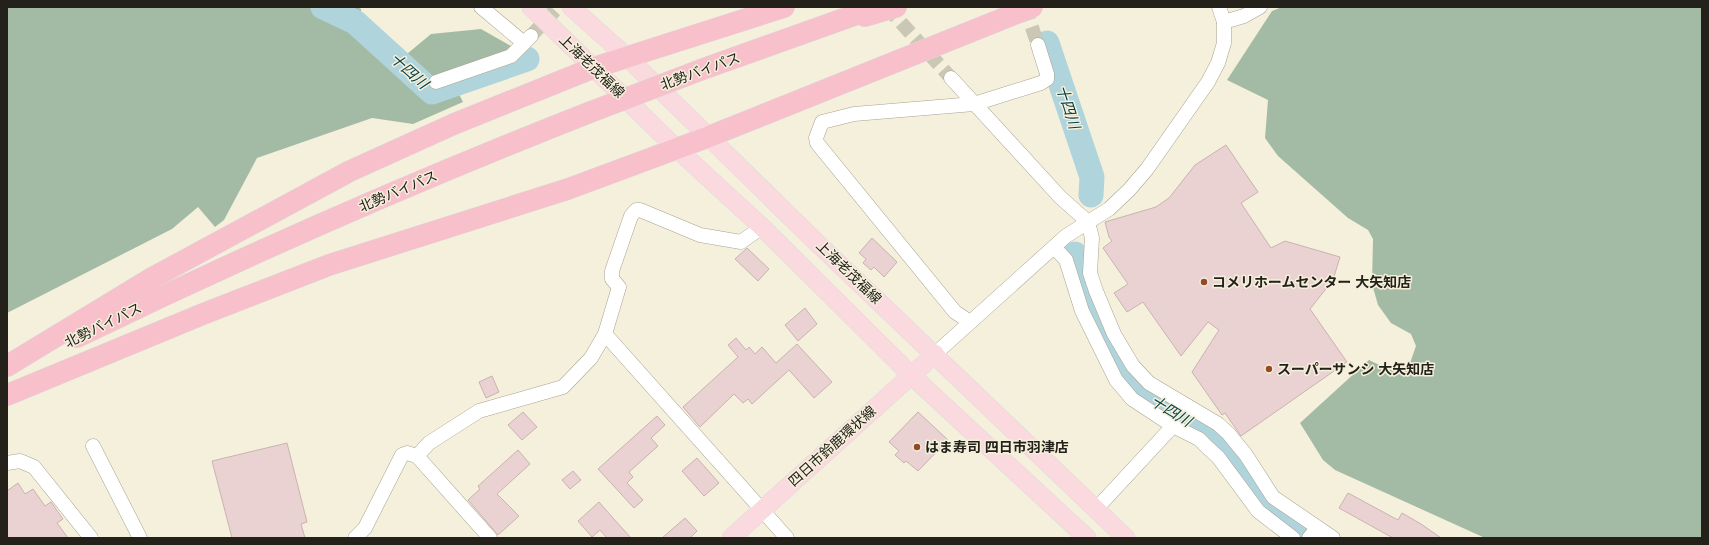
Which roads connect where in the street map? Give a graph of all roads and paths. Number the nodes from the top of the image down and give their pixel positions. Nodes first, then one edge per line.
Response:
1 (481, 7) edge
2 (531, 7) edge
3 (571, 7) edge
4 (784, 7) edge
5 (877, 7) edge
6 (896, 7) edge
7 (1032, 7) edge
8 (1219, 7) edge
9 (1260, 7) edge
10 (1224, 22) junction
11 (801, 34) junction
12 (1038, 44) tunnel mouth
13 (627, 57) junction
14 (593, 68) junction
15 (950, 78) tunnel mouth
16 (436, 82) dead end
17 (974, 104) junction
18 (708, 137) junction
19 (677, 149) junction
20 (1088, 222) junction
21 (762, 227) junction
22 (1054, 247) junction
23 (970, 322) junction
24 (605, 334) junction
25 (935, 354) junction
26 (1118, 361) junction
27 (7, 366) edge
28 (7, 373) edge
29 (911, 375) junction
30 (7, 394) edge
31 (1173, 426) junction
32 (1234, 445) junction
33 (93, 446) dead end
34 (1219, 455) dead end
35 (417, 456) junction
36 (7, 463) edge
37 (1096, 509) junction
38 (762, 510) junction
39 (1314, 532) edge
40 (91, 538) edge
41 (140, 538) edge
42 (355, 538) edge
43 (490, 538) edge
44 (731, 538) edge
45 (787, 538) edge
46 (1086, 538) edge
47 (1126, 538) edge
48 (1293, 538) edge
49 (1333, 538) edge

1 - 16 street
2 - 14 main road, 上海老茂福線
3 - 13 main road, 上海老茂福線
4 - 13 highway
5 - 11 highway, 北勢バイパス
6 - 11 highway, 北勢バイパス
7 - 18 highway
8 - 10 street
9 - 10 street
10 - 20 street
11 - 28 highway, 北勢バイパス, bridge
12 - 17 street
13 - 14 highway
13 - 18 main road, 上海老茂福線
14 - 19 main road, 上海老茂福線
14 - 27 highway
15 - 17 street
17 - 20 street
17 - 23 street
18 - 19 highway
18 - 25 main road, 上海老茂福線
19 - 21 main road, 上海老茂福線
19 - 30 highway
20 - 22 street
20 - 26 street
21 - 24 street
21 - 29 main road, 上海老茂福線
22 - 23 street
22 - 26 street
23 - 25 street
24 - 35 street
24 - 38 street
25 - 29 main road, 四日市鈴鹿環状線
25 - 37 main road, 上海老茂福線
26 - 31 street
26 - 32 street
29 - 38 main road, 四日市鈴鹿環状線
29 - 46 main road, 上海老茂福線
31 - 37 street
31 - 48 street
32 - 34 street
32 - 39 street
33 - 41 street
35 - 42 street
35 - 43 street
36 - 40 street
37 - 47 main road, 上海老茂福線
38 - 44 main road, 四日市鈴鹿環状線
38 - 45 street
39 - 49 street

